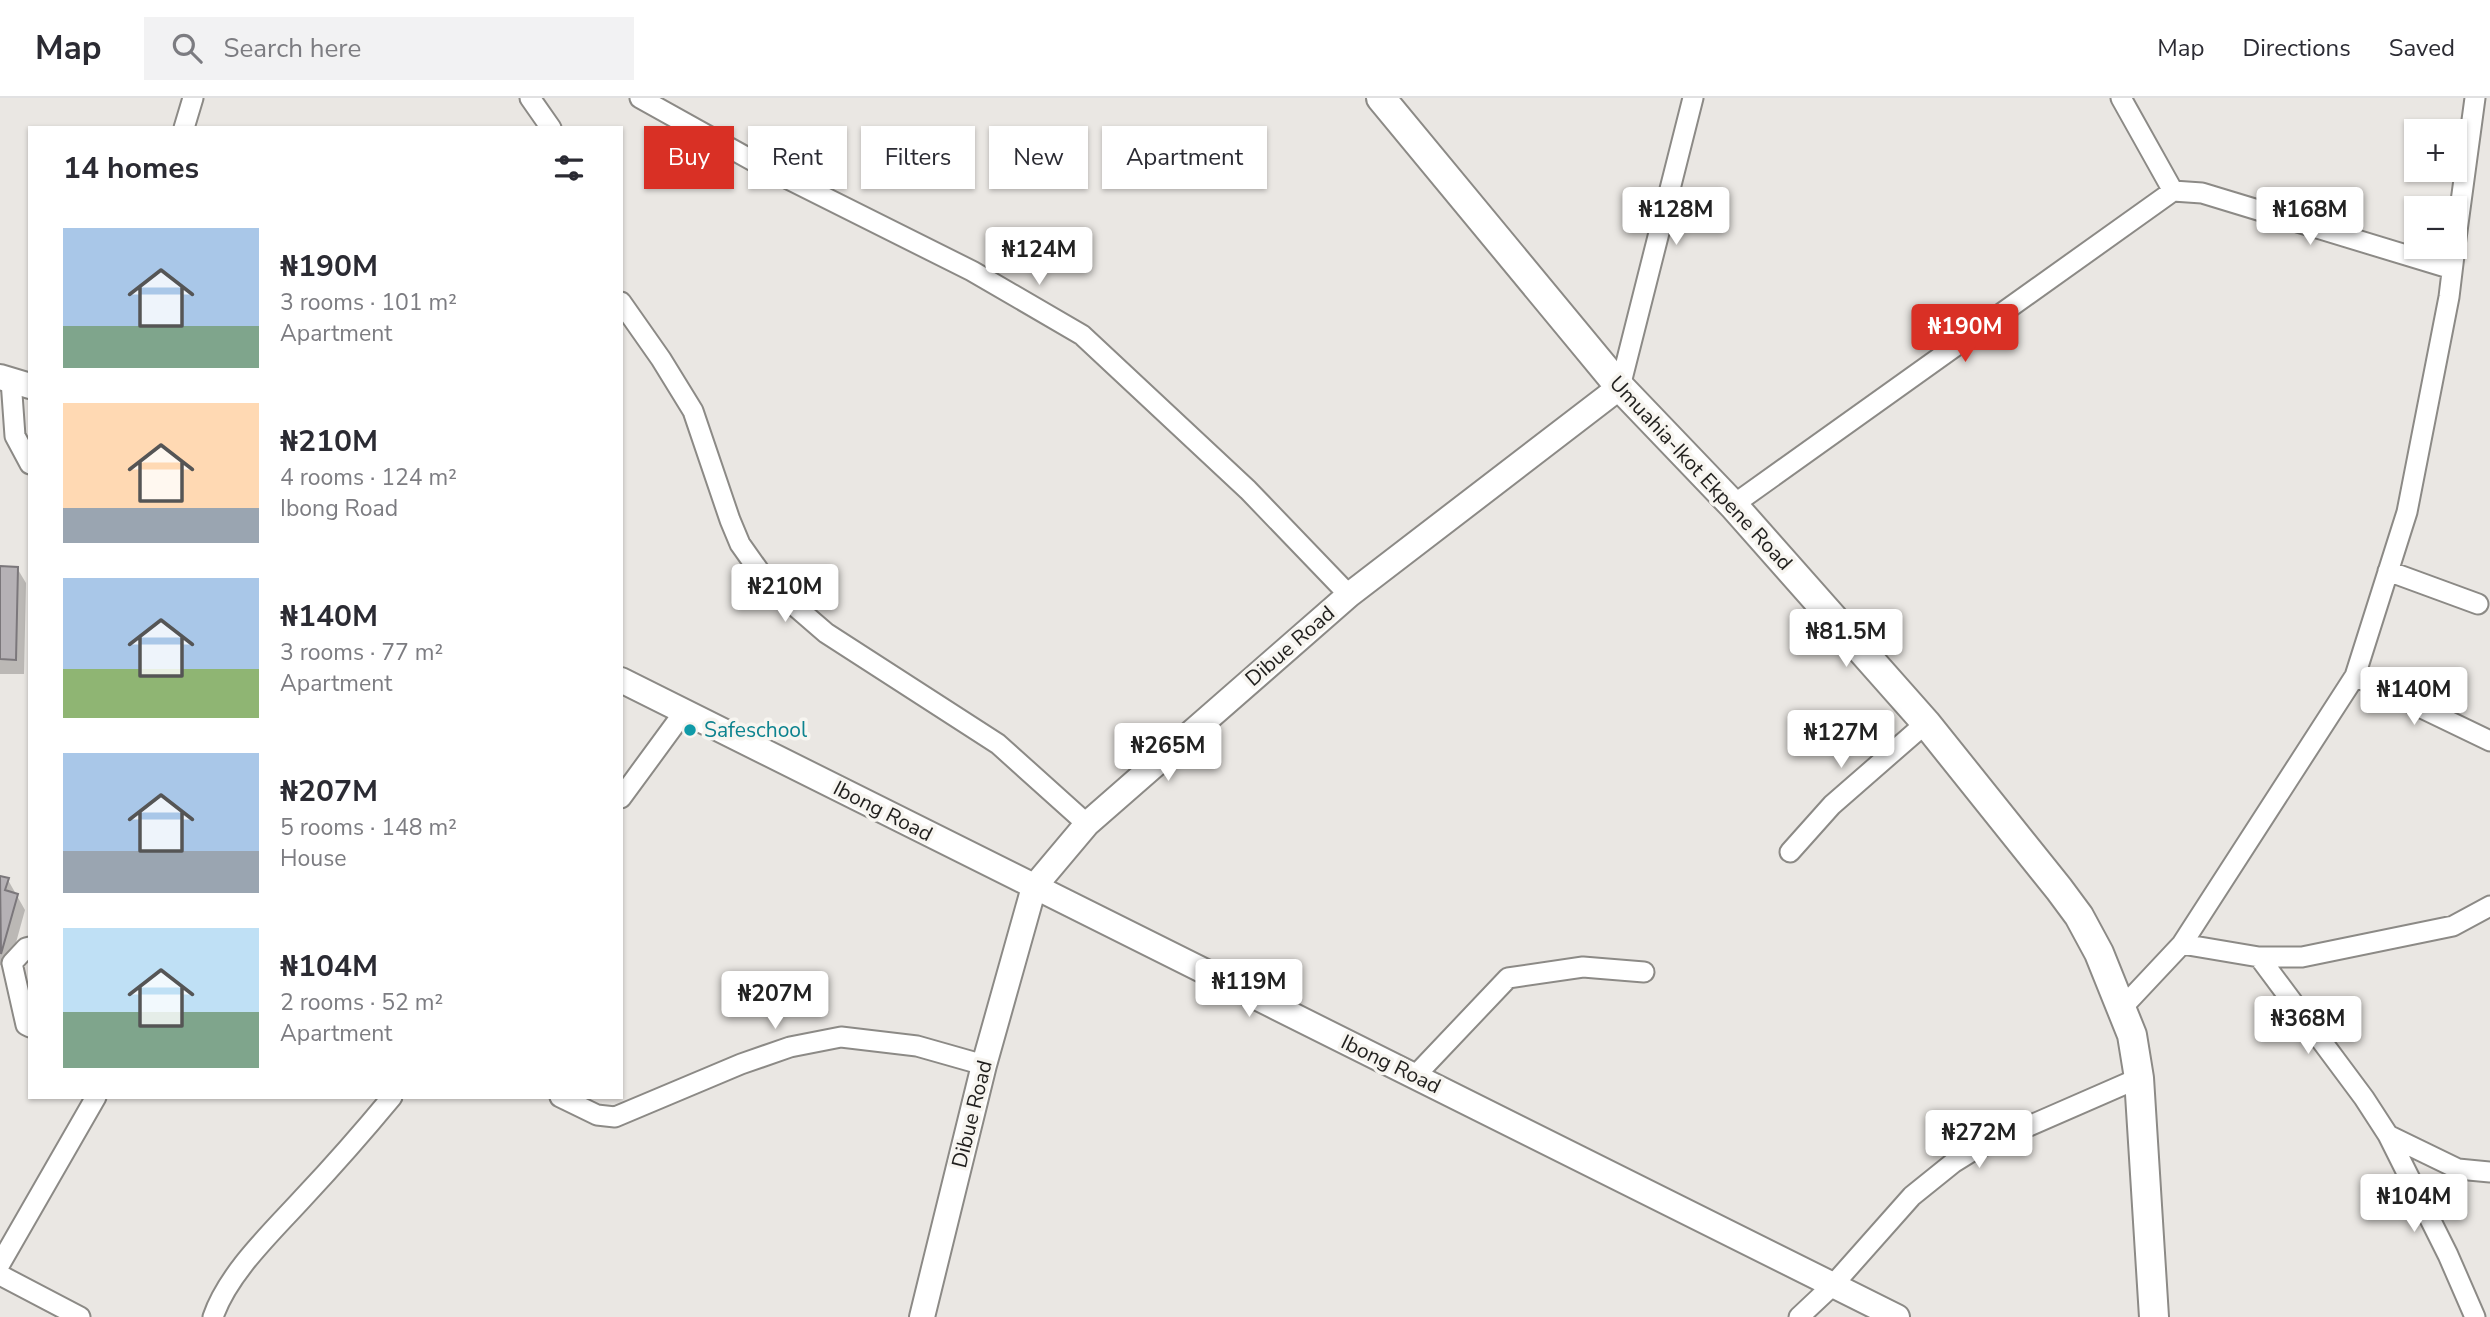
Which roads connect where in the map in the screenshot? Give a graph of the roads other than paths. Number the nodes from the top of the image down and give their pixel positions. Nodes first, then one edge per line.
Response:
1 (193, 98) edge
2 (530, 98) edge
3 (640, 98) edge
4 (1381, 98) edge
5 (1693, 98) edge
6 (2121, 98) edge
7 (2475, 98) edge
8 (185, 126) edge
9 (550, 126) edge
10 (2173, 191) junction
11 (2462, 196) edge
12 (2453, 259) edge
13 (2452, 269) junction
14 (623, 305) edge
15 (14, 381) edge
16 (1620, 387) junction
17 (28, 460) edge
18 (1733, 505) junction
19 (2388, 571) junction
20 (1349, 595) junction
21 (2478, 604) dead end
22 (2355, 676) junction
23 (623, 681) edge
24 (684, 712) junction
25 (1926, 723) junction
26 (2490, 741) edge
27 (623, 795) edge
28 (1087, 824) junction
29 (1790, 852) dead end
30 (1034, 887) junction
31 (2490, 906) edge
32 (2182, 944) junction
33 (28, 948) edge
34 (2259, 957) junction
35 (1644, 972) dead end
36 (2121, 1009) junction
37 (28, 1026) edge
38 (984, 1065) junction
39 (1415, 1076) junction
40 (2139, 1078) junction
41 (95, 1099) edge
42 (390, 1099) edge
43 (564, 1099) edge
44 (2388, 1135) junction
45 (2432, 1158) junction
46 (2490, 1172) edge
47 (2410, 1181) junction
48 (0, 1264) edge
49 (0, 1275) edge
50 (1833, 1285) junction
51 (80, 1317) edge
52 (213, 1317) edge
53 (922, 1317) edge
54 (1799, 1317) edge
55 (1897, 1317) edge
56 (2154, 1317) edge
57 (2475, 1317) edge

1 - 8 street
2 - 9 street
3 - 20 street
4 - 16 main road, Umuahia-Ikot Ekpene Road
5 - 16 street
6 - 10 street
7 - 11 street
10 - 13 street
10 - 18 street
12 - 13 street
13 - 19 street
14 - 28 street
15 - 17 street
16 - 18 main road, Umuahia-Ikot Ekpene Road
16 - 20 street, Dibue Road
18 - 25 main road, Umuahia-Ikot Ekpene Road
19 - 21 street
19 - 22 street
20 - 28 street, Dibue Road
22 - 26 street
22 - 32 street
23 - 24 street, Ibong Road
24 - 27 street
24 - 30 street, Ibong Road
25 - 29 street
25 - 36 main road, Umuahia-Ikot Ekpene Road
28 - 30 street, Dibue Road
30 - 38 street, Dibue Road
30 - 39 street, Ibong Road
31 - 34 street
32 - 34 street
32 - 36 street
33 - 37 street
34 - 44 street
35 - 39 street
36 - 40 main road, Umuahia-Ikot Ekpene Road
38 - 43 street
38 - 53 street, Dibue Road
39 - 50 street, Ibong Road
40 - 50 street
40 - 56 main road, Umuahia-Ikot Ekpene Road
41 - 48 street
42 - 52 street
44 - 45 street
44 - 47 street
45 - 46 street
45 - 47 street
47 - 57 street
49 - 51 street
50 - 54 street
50 - 55 street, Ibong Road

